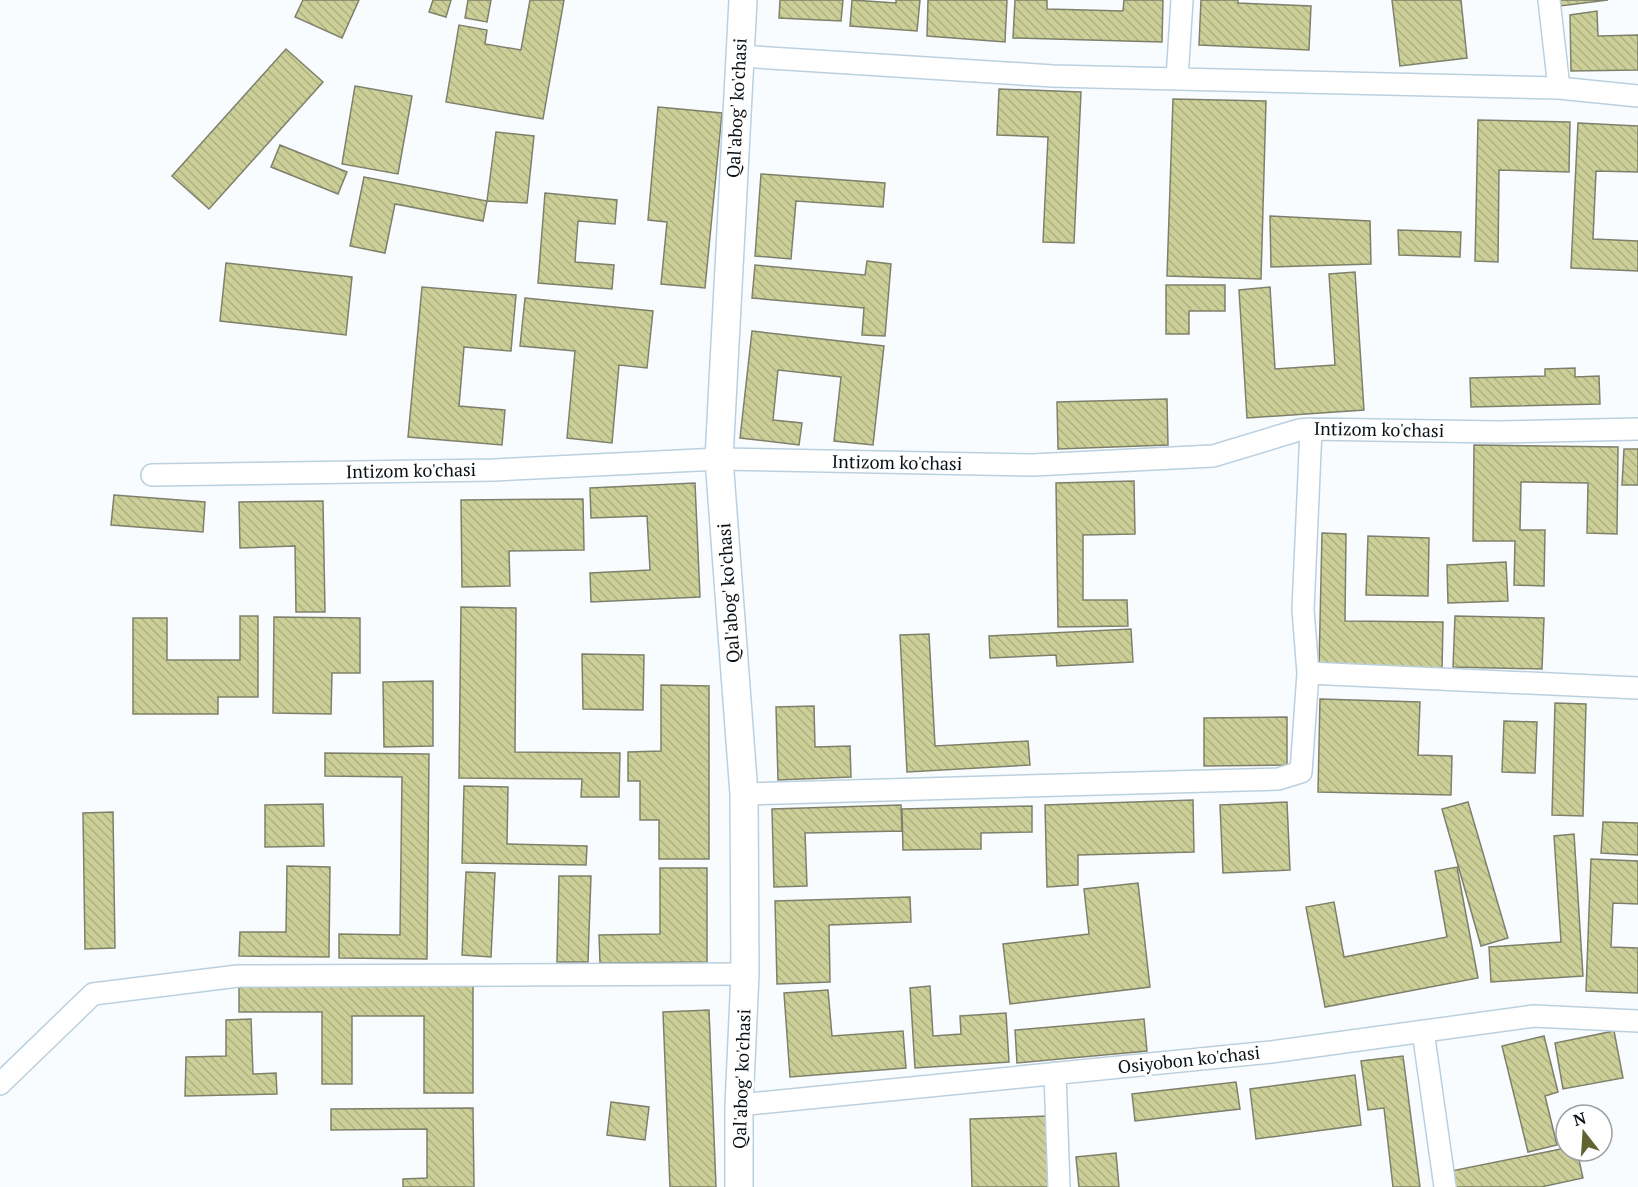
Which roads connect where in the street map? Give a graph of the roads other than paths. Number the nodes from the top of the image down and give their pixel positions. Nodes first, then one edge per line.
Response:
1 (743, 0) edge
2 (1182, 0) edge
3 (1549, 0) edge
4 (740, 56) junction
5 (1177, 79) junction
6 (1559, 88) junction
7 (1638, 96) edge
8 (1311, 429) junction
9 (1638, 429) edge
10 (719, 459) junction
11 (152, 476) dead end
12 (1308, 673) junction
13 (1638, 688) edge
14 (744, 794) junction
15 (745, 974) junction
16 (1638, 1021) edge
17 (1423, 1031) junction
18 (1055, 1073) junction
19 (0, 1084) edge
20 (740, 1105) junction
21 (739, 1187) edge
22 (1059, 1187) edge
23 (1445, 1187) edge

1 - 4 street, Qal'abog' ko'chasi
2 - 5 street
3 - 6 street
4 - 5 street
4 - 10 street, Qal'abog' ko'chasi
5 - 6 street
6 - 7 street
8 - 9 street, Intizom ko'chasi
8 - 10 street, Intizom ko'chasi
8 - 12 street
10 - 11 street, Intizom ko'chasi
10 - 14 street, Qal'abog' ko'chasi
12 - 13 street
12 - 14 street
14 - 15 street, Qal'abog' ko'chasi
15 - 19 street
15 - 20 street, Qal'abog' ko'chasi
16 - 17 street, Osiyobon ko'chasi
17 - 18 street, Osiyobon ko'chasi
17 - 23 street
18 - 20 street, Osiyobon ko'chasi
18 - 22 street
20 - 21 street, Qal'abog' ko'chasi

